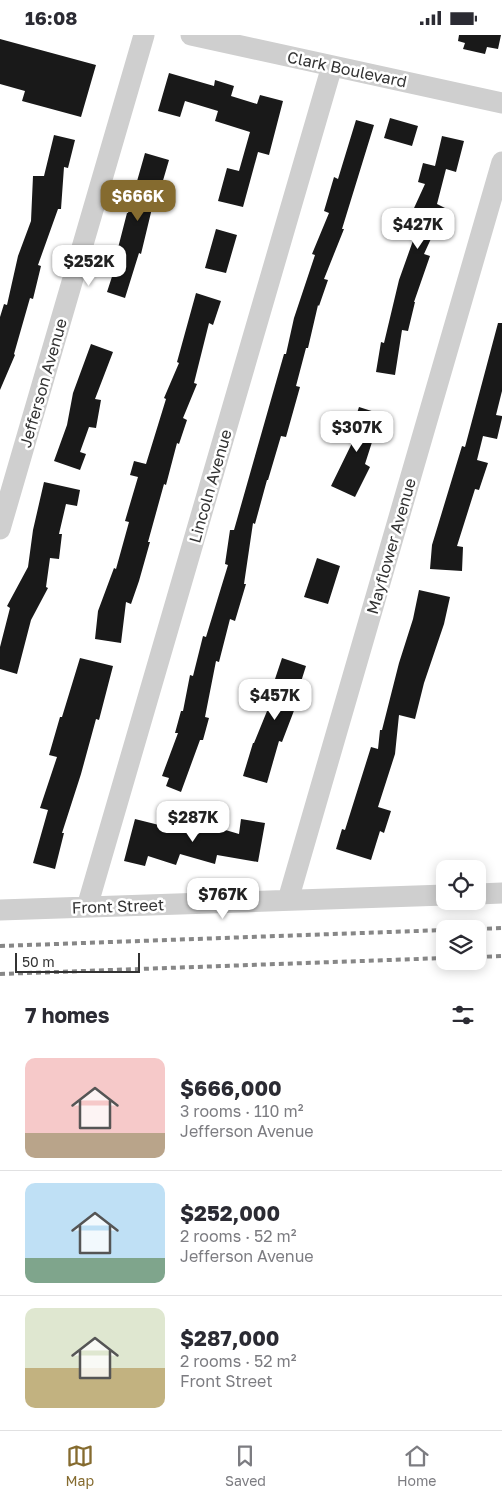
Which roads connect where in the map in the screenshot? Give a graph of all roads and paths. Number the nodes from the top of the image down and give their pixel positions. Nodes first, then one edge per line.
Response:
1 (144, 35) edge
2 (191, 35) edge
3 (332, 66) junction
4 (502, 103) edge
5 (502, 162) edge
6 (0, 529) edge
7 (486, 893) edge
8 (502, 893) edge
9 (436, 895) edge
10 (288, 900) junction
11 (87, 907) junction
12 (0, 910) edge

1 - 6 street, Jefferson Avenue
2 - 3 street, Clark Boulevard
3 - 4 street, Clark Boulevard
3 - 11 street, Lincoln Avenue
5 - 10 street, Mayflower Avenue
7 - 8 street
9 - 10 street, Front Street
10 - 11 street, Front Street
11 - 12 street, Front Street

